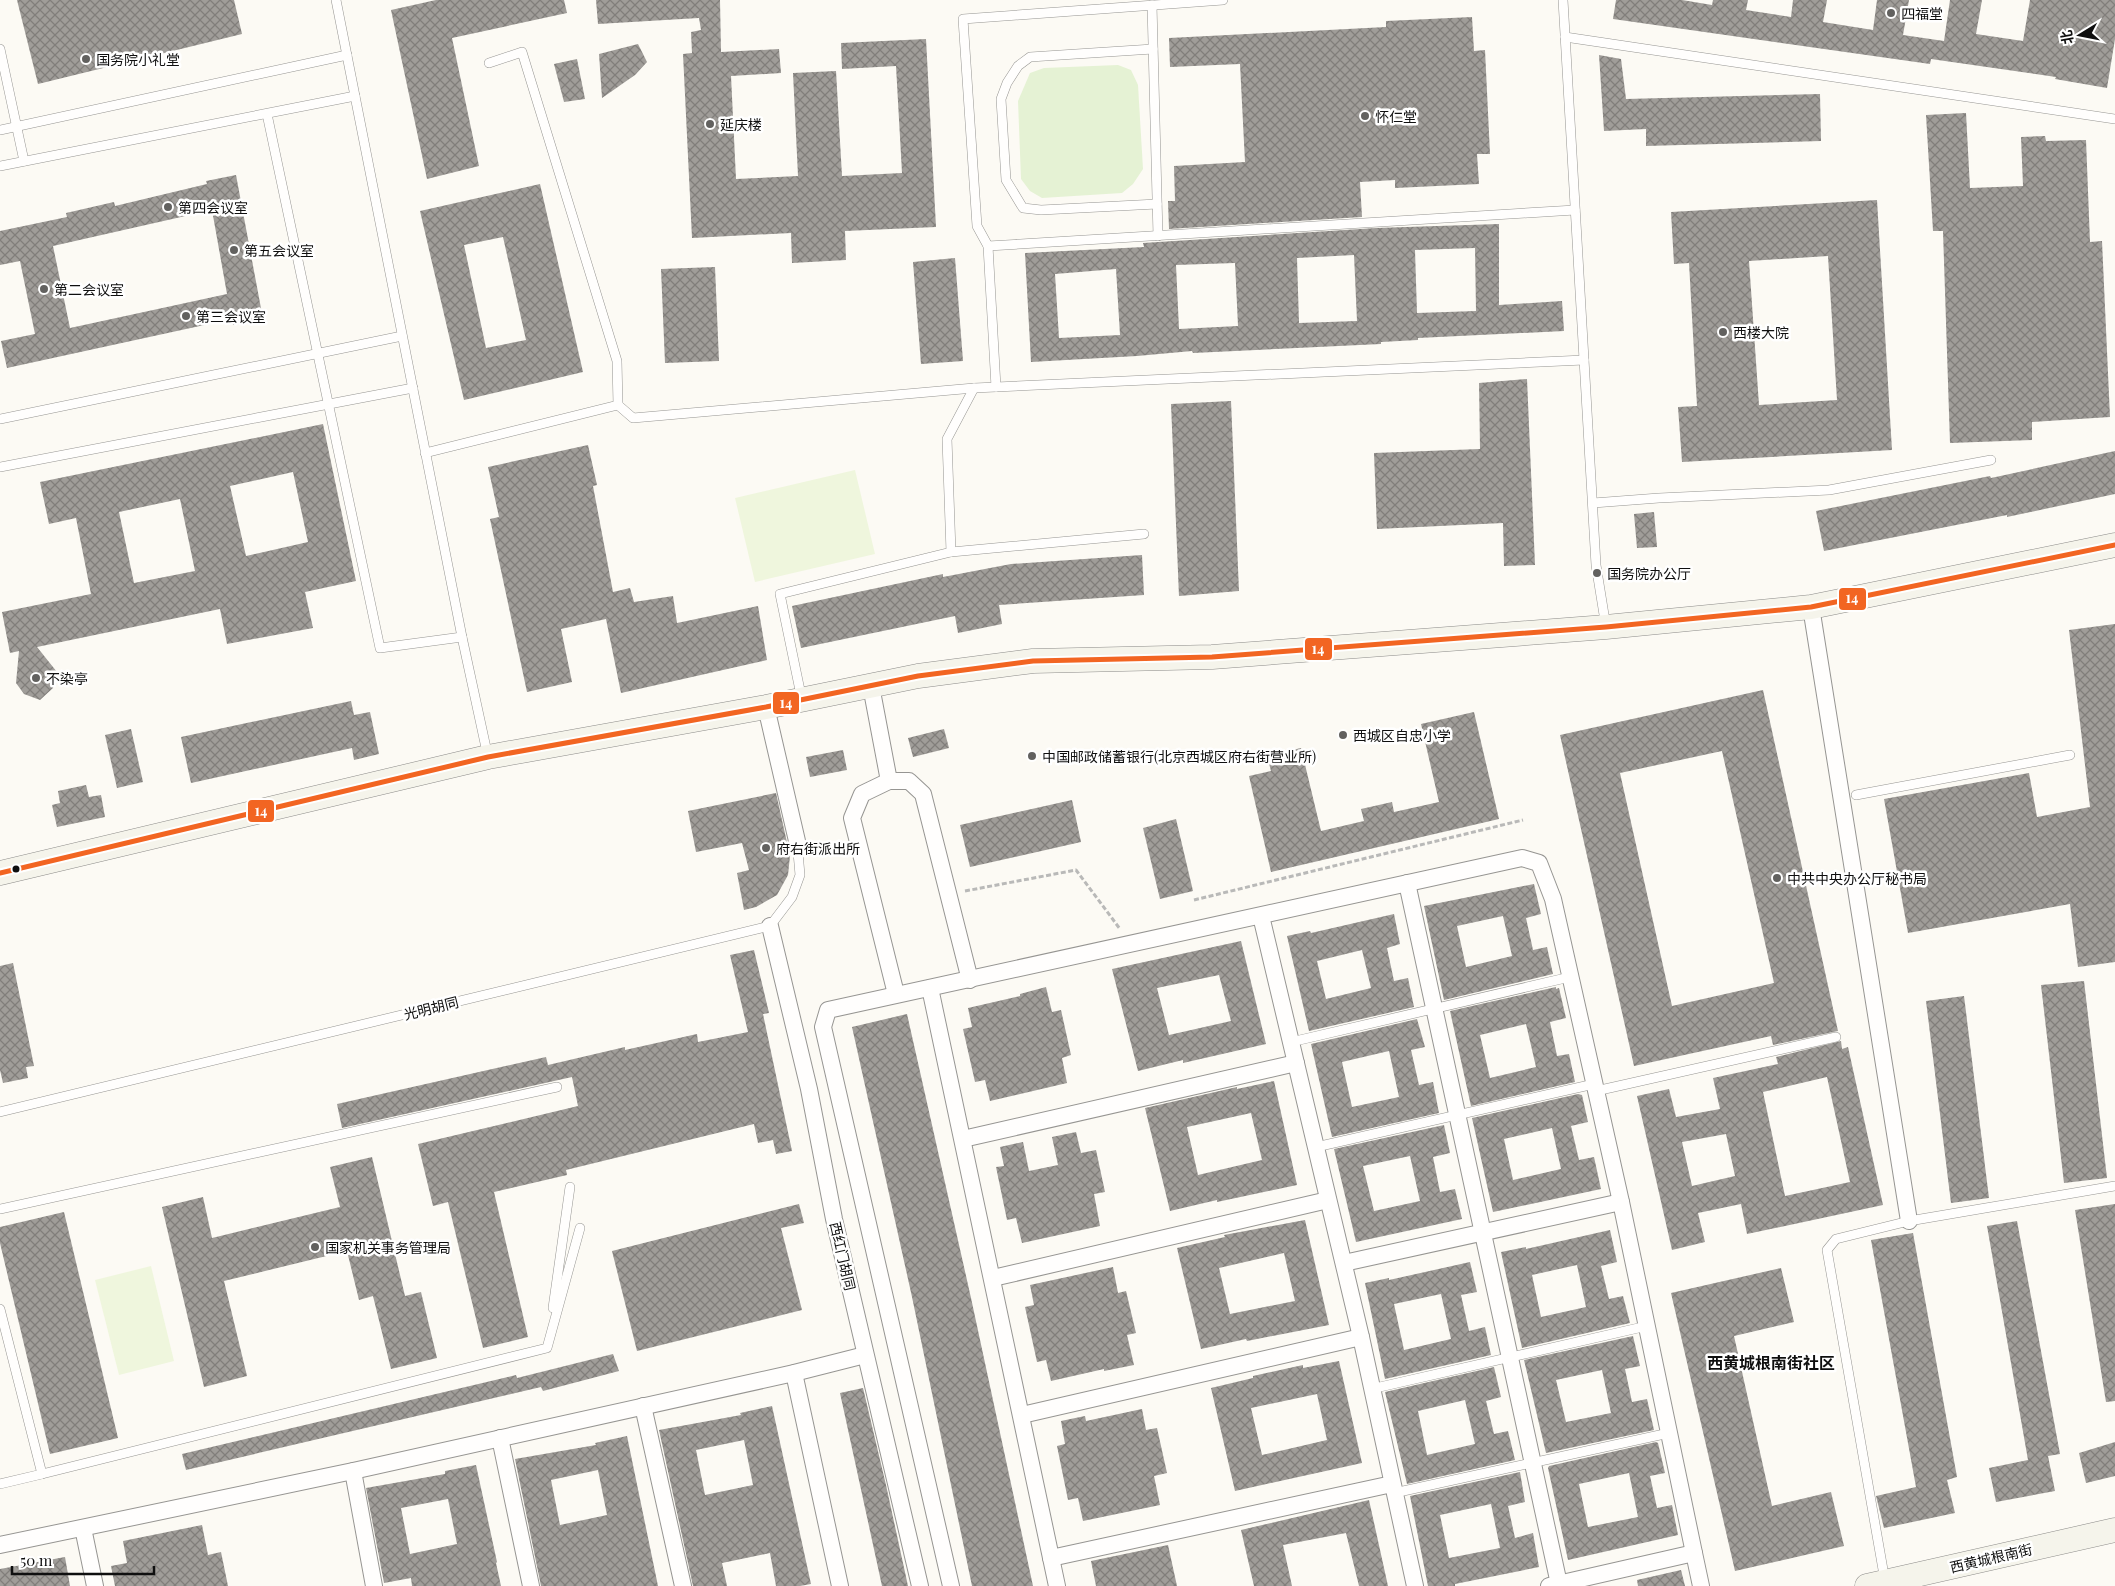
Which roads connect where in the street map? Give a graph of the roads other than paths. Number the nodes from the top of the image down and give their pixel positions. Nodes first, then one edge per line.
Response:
1 (336, 0) edge
2 (1224, 0) edge
3 (1563, 0) edge
4 (1152, 5) junction
5 (1566, 37) junction
6 (0, 48) edge
7 (1153, 49) junction
8 (346, 55) junction
9 (489, 63) dead end
10 (4, 88) edge
11 (355, 96) junction
12 (267, 114) junction
13 (2115, 119) edge
14 (17, 126) junction
15 (0, 130) edge
16 (24, 162) junction
17 (0, 166) edge
18 (1157, 204) junction
19 (1575, 210) junction
20 (1158, 236) junction
21 (988, 246) junction
22 (402, 336) junction
23 (318, 354) junction
24 (1584, 360) junction
25 (996, 387) junction
26 (413, 388) junction
27 (974, 388) junction
28 (328, 404) junction
29 (618, 405) junction
30 (0, 419) edge
31 (425, 453) junction
32 (1991, 460) dead end
33 (0, 467) edge
34 (1593, 502) junction
35 (1144, 534) dead end
36 (2115, 544) edge
37 (951, 552) junction
38 (1811, 606) junction
39 (1606, 627) junction
40 (462, 637) junction
41 (871, 686) junction
42 (802, 700) junction
43 (766, 707) junction
44 (2070, 755) dead end
45 (488, 757) junction
46 (888, 781) junction
47 (1856, 795) dead end
48 (797, 841) joint
49 (0, 873) edge
50 (1407, 883) junction
51 (1261, 916) junction
52 (770, 926) junction
53 (1570, 977) junction
54 (970, 980) junction
55 (930, 988) junction
56 (896, 994) junction
57 (1435, 1009) junction
58 (1836, 1037) dead end
59 (1291, 1042) junction
60 (1296, 1063) junction
61 (557, 1087) dead end
62 (1595, 1087) junction
63 (0, 1112) edge
64 (1458, 1115) junction
65 (963, 1139) junction
66 (1316, 1147) junction
67 (2115, 1186) edge
68 (570, 1187) dead end
69 (1328, 1200) junction
70 (1621, 1202) junction
71 (0, 1209) edge
72 (1909, 1221) junction
73 (580, 1228) dead end
74 (1484, 1232) junction
75 (1344, 1264) junction
76 (993, 1278) junction
77 (0, 1309) edge
78 (1647, 1326) junction
79 (1361, 1337) junction
80 (548, 1348) junction
81 (865, 1355) junction
82 (1511, 1357) junction
83 (794, 1372) junction
84 (1371, 1389) junction
85 (643, 1406) junction
86 (1022, 1414) junction
87 (1669, 1433) junction
88 (500, 1438) junction
89 (1533, 1463) junction
90 (353, 1471) junction
91 (42, 1474) junction
92 (0, 1484) edge
93 (1393, 1488) junction
94 (83, 1528) junction
95 (2115, 1530) edge
96 (0, 1545) edge
97 (1694, 1553) junction
98 (1051, 1558) junction
99 (1876, 1584) edge
100 (1554, 1585) edge
101 (95, 1586) edge
102 (374, 1586) edge
103 (531, 1586) edge
104 (683, 1586) edge
105 (840, 1586) edge
106 (920, 1586) edge
107 (951, 1586) edge
108 (1058, 1586) edge
109 (1414, 1586) edge
110 (1701, 1586) edge

1 - 8 lane
2 - 4 lane
3 - 5 lane
4 - 7 lane
4 - 21 lane
5 - 13 lane
5 - 19 lane
6 - 10 lane
7 - 18 lane
7 - 18 lane
8 - 11 lane
8 - 14 lane
9 - 29 lane
10 - 14 lane
11 - 12 lane
11 - 22 lane
12 - 16 lane
12 - 23 lane
14 - 15 lane
14 - 16 lane
16 - 17 lane
18 - 20 lane
19 - 20 lane
19 - 24 lane
20 - 21 lane
21 - 25 lane
22 - 23 lane
22 - 26 lane
23 - 28 lane
23 - 30 lane
24 - 25 lane
24 - 34 lane
25 - 27 lane
26 - 28 lane
26 - 31 lane
27 - 29 lane
27 - 37 lane
28 - 33 lane
28 - 40 lane
29 - 31 lane
31 - 40 lane
32 - 34 lane
34 - 39 lane
35 - 37 lane
36 - 38 main road
37 - 42 lane
38 - 39 main road
38 - 72 street
39 - 41 main road
40 - 45 lane
41 - 42 main road
41 - 46 street
42 - 43 main road
43 - 45 main road
43 - 48 street
44 - 47 lane
45 - 49 main road
46 - 54 street
46 - 56 street
48 - 52 lane
50 - 51 street
50 - 53 street
50 - 57 street
51 - 54 street
51 - 59 street
52 - 63 lane, 光明胡同
52 - 81 street, 西红门胡同
53 - 57 lane
53 - 62 street
54 - 55 street
55 - 56 street
55 - 65 street
56 - 107 street
57 - 59 lane
57 - 64 street
58 - 62 lane
59 - 60 street
60 - 65 street
60 - 66 street
61 - 71 lane
62 - 64 lane
62 - 70 street
64 - 66 lane
64 - 74 street
65 - 76 street
66 - 69 street
67 - 72 lane
68 - 80 lane
69 - 75 street
69 - 76 street
70 - 74 street
70 - 78 street
72 - 99 lane
73 - 80 lane
74 - 75 street
74 - 82 street
75 - 79 street
76 - 86 street
77 - 91 lane
78 - 82 lane
78 - 87 street
79 - 84 street
79 - 86 street
80 - 91 lane
81 - 83 street
81 - 106 street, 西红门胡同
82 - 84 lane
82 - 89 street
83 - 85 street
83 - 105 street
84 - 93 street
85 - 88 street
85 - 104 street
86 - 98 street
87 - 89 lane
87 - 97 street
88 - 90 street
88 - 103 street
89 - 93 lane
89 - 100 street
90 - 94 street
90 - 102 street
91 - 92 lane
93 - 98 street
93 - 109 street
94 - 96 street
94 - 101 street
95 - 99 main road, 西黄城根南街
97 - 100 street
97 - 110 street
98 - 108 street

